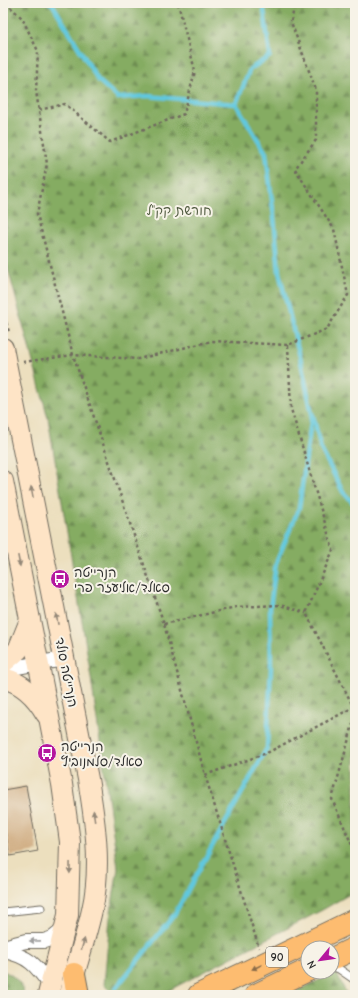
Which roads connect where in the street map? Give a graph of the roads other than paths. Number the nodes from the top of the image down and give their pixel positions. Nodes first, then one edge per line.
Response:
1 (5, 358) edge
2 (3, 481) edge
3 (30, 620) junction
4 (65, 659) junction
5 (3, 663) edge
6 (39, 663) junction
7 (3, 670) edge
8 (3, 678) edge
9 (50, 721) junction
10 (42, 908) dead end
11 (3, 912) edge
12 (355, 920) edge
13 (64, 929) junction
14 (3, 947) edge
15 (355, 948) edge
16 (3, 951) edge
17 (340, 955) edge
18 (340, 970) edge
19 (74, 974) junction
20 (300, 974) edge
21 (355, 980) edge
22 (49, 990) edge
23 (68, 995) edge
24 (78, 995) edge
25 (198, 995) edge
26 (256, 995) edge

4 -> 1 main road, הנרייטה סולד
2 -> 3 main road, הנרייטה סולד
3 - 5 main road
3 - 6 main road, הנרייטה סולד
4 - 6 street
19 -> 4 main road, הנרייטה סולד
6 - 7 street
6 - 9 main road, הנרייטה סולד
8 - 9 main road
9 -> 13 main road, הנרייטה סולד
10 - 11 lane
12 -> 25 highway, 90
13 -> 14 street
13 - 22 main road, הנרייטה סולד
15 - 17 highway
16 - 22 street
18 - 21 lane
19 - 23 main road, הנרייטה סולד
19 - 24 highway
20 - 26 highway, 90

